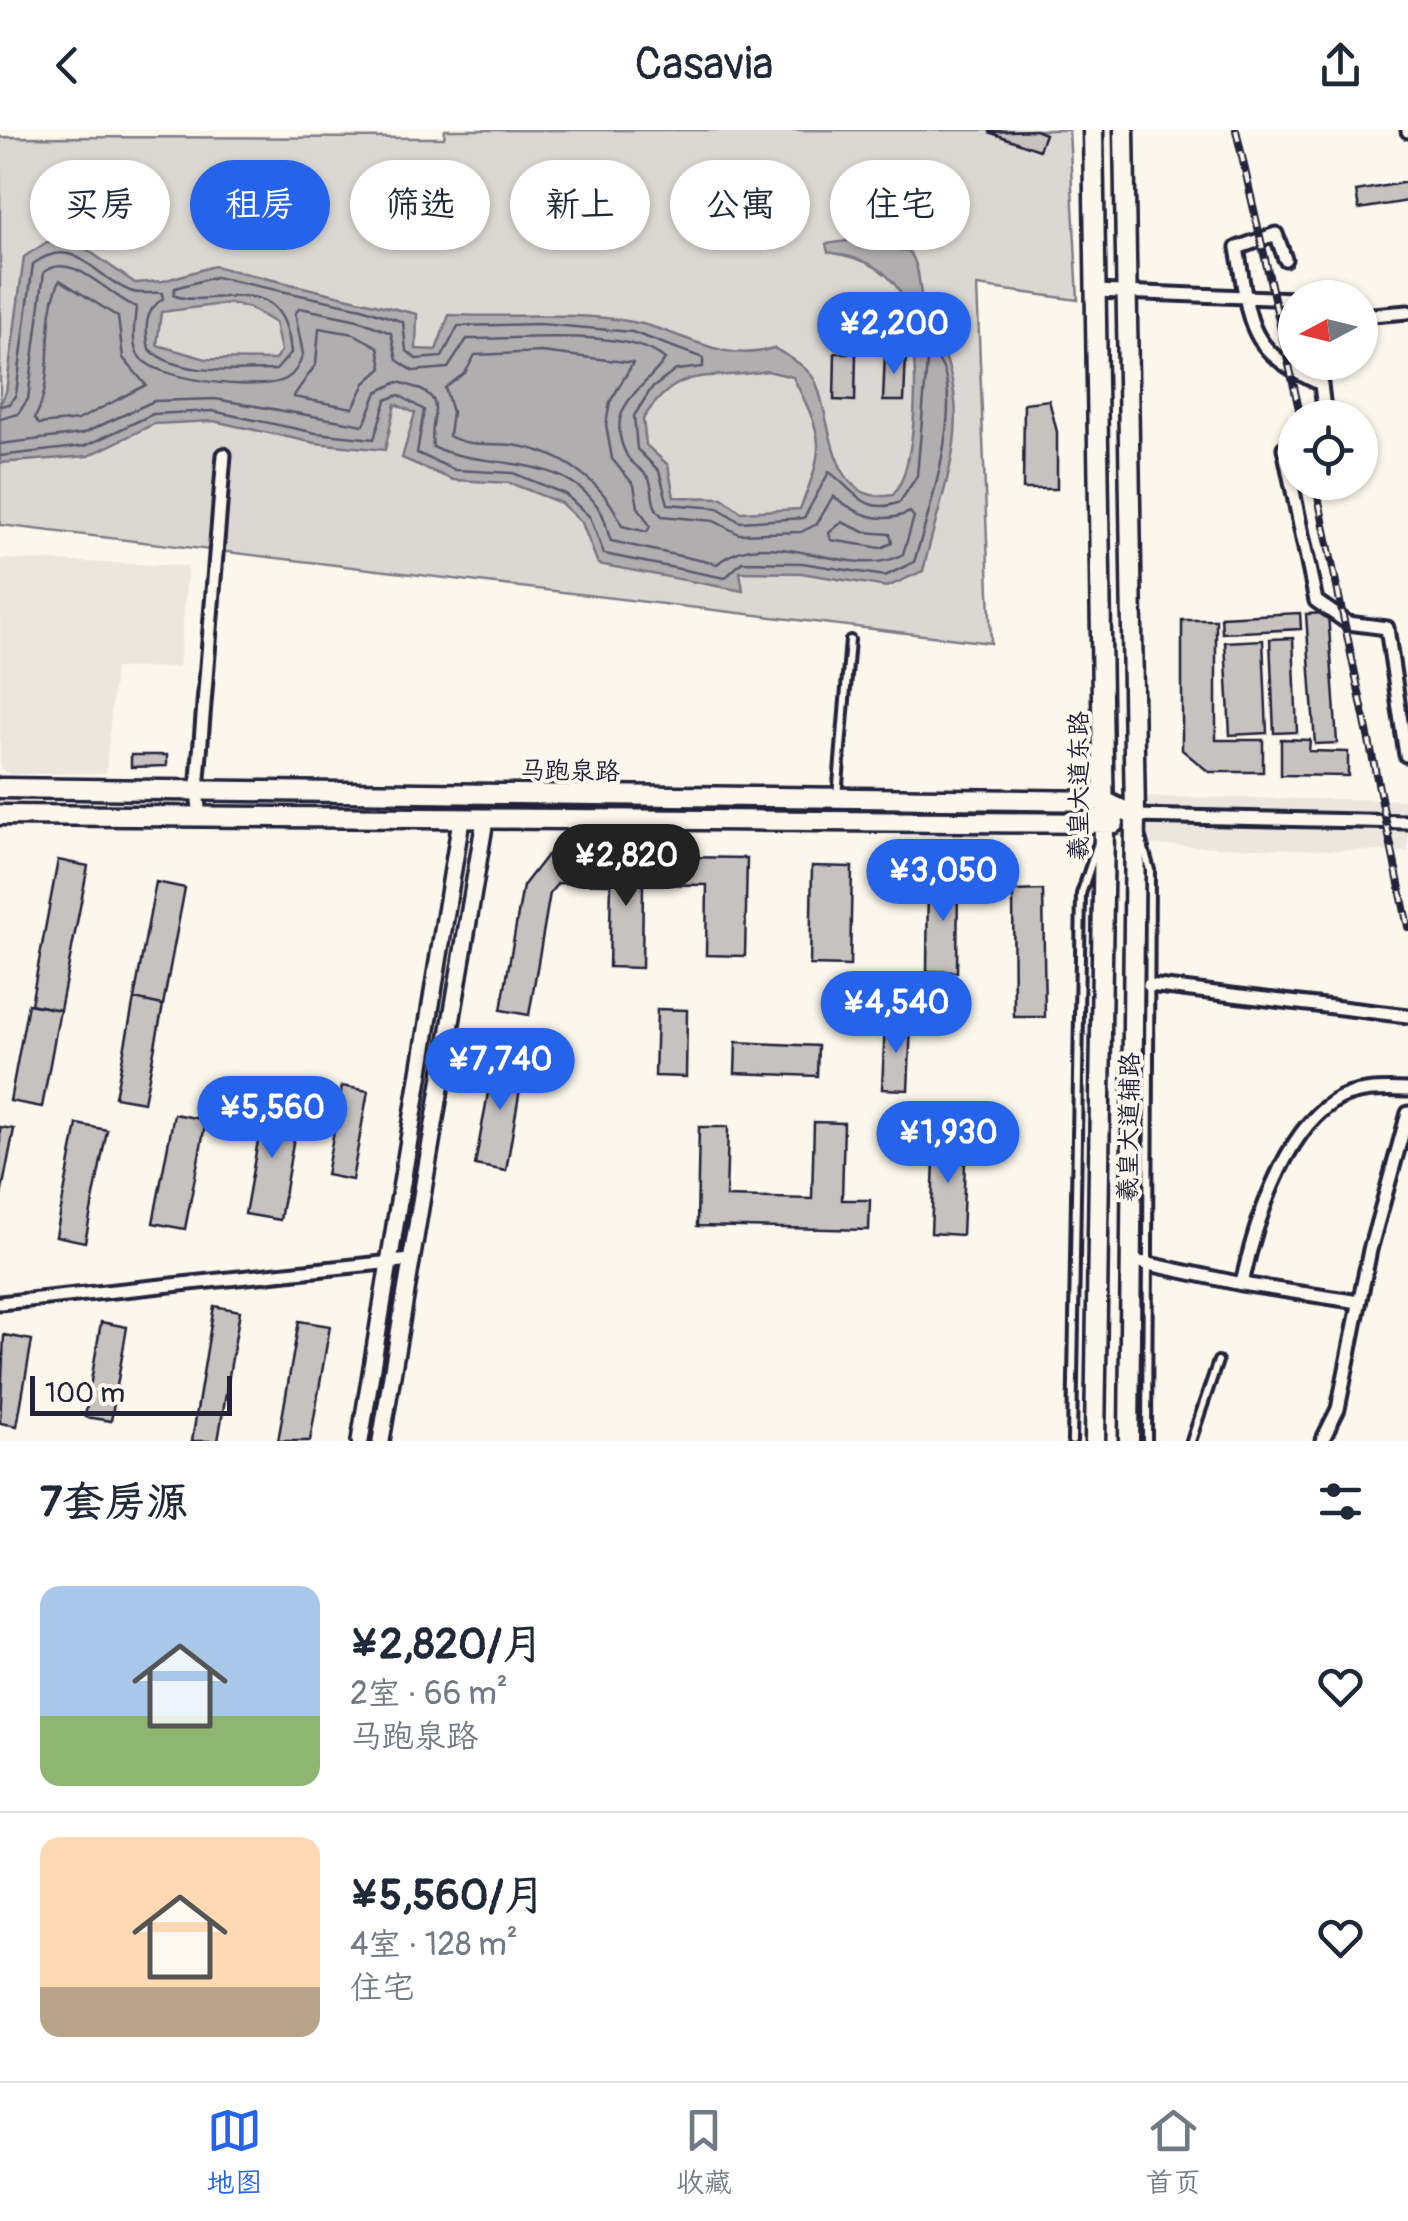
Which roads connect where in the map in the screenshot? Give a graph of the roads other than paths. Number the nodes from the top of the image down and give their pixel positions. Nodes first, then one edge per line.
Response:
1 (1093, 130) edge
2 (1124, 130) edge
3 (1286, 259) dead end
4 (1096, 291) junction
5 (1128, 292) junction
6 (1246, 297) junction
7 (1278, 298) edge
8 (1408, 312) edge
9 (1378, 314) edge
10 (1323, 400) edge
11 (224, 456) dead end
12 (1295, 500) edge
13 (850, 640) dead end
14 (1406, 754) edge
15 (0, 788) edge
16 (197, 792) junction
17 (837, 798) junction
18 (1104, 800) junction
19 (0, 815) edge
20 (1135, 816) junction
21 (200, 817) junction
22 (461, 820) junction
23 (485, 820) junction
24 (1408, 822) edge
25 (1104, 826) junction
26 (1149, 985) junction
27 (1408, 1016) edge
28 (1408, 1090) edge
29 (1408, 1113) edge
30 (412, 1260) junction
31 (1139, 1260) junction
32 (390, 1261) junction
33 (1242, 1284) junction
34 (1360, 1302) junction
35 (0, 1303) edge
36 (1218, 1360) dead end
37 (360, 1441) edge
38 (381, 1441) edge
39 (1072, 1441) edge
40 (1096, 1441) edge
41 (1128, 1441) edge
42 (1147, 1441) edge
43 (1191, 1441) edge
44 (1322, 1441) edge

1 - 4 main road, 羲皇大道东路
2 - 5 main road
3 - 6 street
4 - 5 street
4 - 18 main road, 羲皇大道东路
5 - 6 street
5 - 20 main road
6 - 7 street
6 - 10 street
8 - 9 street
11 - 16 street
12 - 14 street
13 - 17 lane
15 - 16 main road, 马跑泉路
16 - 17 main road, 马跑泉路
16 - 21 street
17 - 18 main road, 马跑泉路
18 - 20 main road, 马跑泉路
18 - 25 main road, 羲皇大道东路
19 - 21 main road, 马跑泉路
20 - 24 street, 马跑泉路
20 - 25 main road, 马跑泉路
20 - 26 lane, 羲皇大道辅路
20 - 31 main road
21 - 22 main road, 马跑泉路
22 - 23 main road, 马跑泉路
22 - 32 street
23 - 25 main road, 马跑泉路
23 - 30 street
25 - 39 lane, 羲皇大道辅路
25 - 40 main road, 羲皇大道东路
26 - 27 street
26 - 31 lane, 羲皇大道辅路
28 - 33 street
29 - 34 street
30 - 32 street
30 - 38 street
31 - 33 street
31 - 41 main road
31 - 42 lane, 羲皇大道辅路
32 - 35 street
32 - 37 street
33 - 34 street
34 - 44 street
36 - 43 lane

